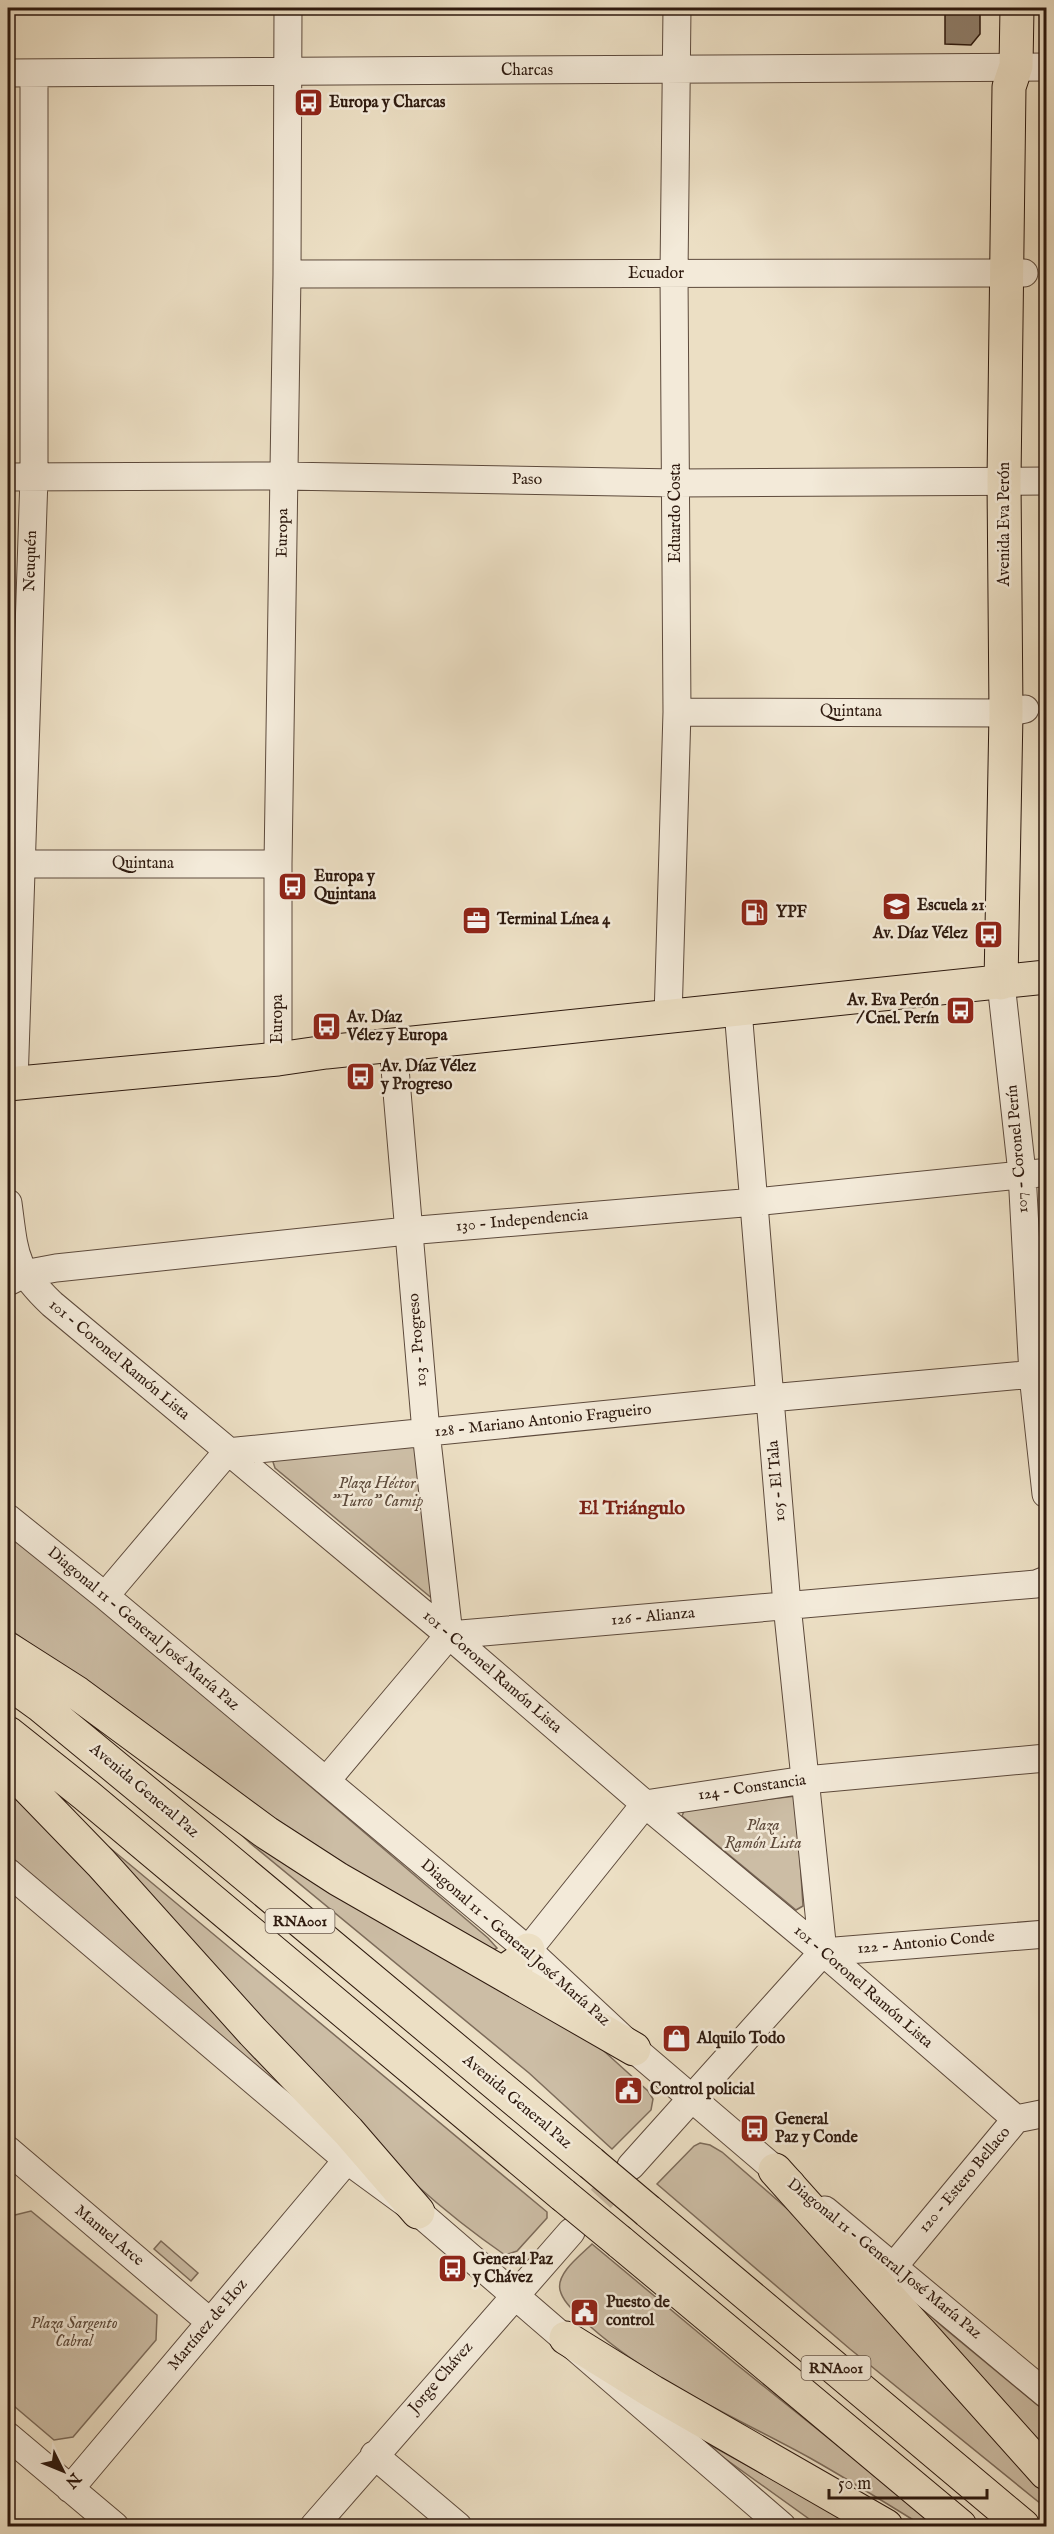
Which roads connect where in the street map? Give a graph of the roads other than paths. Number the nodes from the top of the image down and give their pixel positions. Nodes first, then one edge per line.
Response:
1 (288, 8) edge
2 (677, 8) edge
3 (1017, 8) edge
4 (1031, 67) edge
5 (677, 70) junction
6 (287, 72) junction
7 (8, 73) edge
8 (34, 74) junction
9 (287, 274) junction
10 (674, 274) junction
11 (1016, 274) junction
12 (284, 476) junction
13 (21, 477) edge
14 (1025, 481) edge
15 (676, 483) junction
16 (1016, 711) junction
17 (677, 712) junction
18 (14, 864) edge
19 (278, 864) junction
20 (1023, 980) edge
21 (738, 1010) junction
22 (668, 1018) junction
23 (393, 1045) junction
24 (278, 1059) junction
25 (11, 1084) edge
26 (1031, 1173) junction
27 (755, 1202) junction
28 (8, 1203) edge
29 (1044, 1223) edge
30 (407, 1231) junction
31 (16, 1279) edge
32 (1047, 1280) edge
33 (1040, 1374) edge
34 (770, 1398) junction
35 (426, 1432) junction
36 (227, 1452) junction
37 (1047, 1494) edge
38 (8, 1518) edge
39 (1047, 1580) edge
40 (105, 1596) junction
41 (787, 1605) junction
42 (449, 1635) junction
43 (8, 1648) edge
44 (8, 1682) edge
45 (8, 1733) edge
46 (1047, 1758) edge
47 (8, 1767) edge
48 (805, 1780) junction
49 (326, 1781) junction
50 (645, 1804) junction
51 (8, 1872) edge
52 (1047, 1934) edge
53 (528, 1950) junction
54 (823, 1952) junction
55 (502, 1973) junction
56 (634, 2049) junction
57 (691, 2098) junction
58 (1047, 2113) edge
59 (1016, 2119) junction
60 (10, 2158) edge
61 (347, 2160) junction
62 (631, 2166) tunnel mouth
63 (775, 2170) junction
64 (418, 2212) junction
65 (571, 2232) tunnel mouth
66 (894, 2266) junction
67 (514, 2295) junction
68 (210, 2322) junction
69 (566, 2338) junction
70 (1047, 2394) edge
71 (8, 2436) edge
72 (374, 2456) junction
73 (1047, 2473) edge
74 (70, 2489) junction
75 (115, 2526) edge
76 (314, 2526) edge
77 (458, 2526) edge
78 (782, 2526) edge
79 (886, 2526) edge
80 (960, 2526) edge
81 (1023, 2526) edge

1 - 6 street, Europa
2 - 5 street, Eduardo Costa
3 - 4 main road, Avenida Eva Perón
4 - 5 street, Charcas
4 - 11 main road, Avenida Eva Perón
5 - 6 street, Charcas
5 - 10 street, Eduardo Costa
6 - 8 street, Charcas
6 - 9 street, Europa
7 - 8 street, Charcas
8 - 13 street, Neuquén
9 - 10 street, Ecuador
9 - 12 street, Europa
10 - 11 street, Ecuador
10 - 15 street, Eduardo Costa
11 - 14 main road, Avenida Eva Perón
12 - 13 street, Paso
12 - 15 street, Paso
12 - 19 street, Europa
13 - 18 street, Neuquén
14 - 15 street, Paso
14 - 16 main road, Avenida Eva Perón
15 - 17 street, Eduardo Costa
16 - 17 street, Quintana
16 - 20 main road, Avenida Eva Perón
17 - 22 street, Eduardo Costa
18 - 19 street, Quintana
18 - 25 street, Neuquén
19 - 24 street, Europa
20 - 21 main road
20 - 26 street, 107 - Coronel Perín
21 - 22 main road
21 - 27 street, 105 - El Tala
22 - 23 main road
23 - 24 main road
23 - 30 street, 103 - Progreso
24 - 25 main road
26 - 27 street, 130 - Independencia
26 - 29 street, 107 - Coronel Perín
26 - 33 street, 107 - Coronel Perín
27 - 30 street, 130 - Independencia
27 - 34 street, 105 - El Tala
28 - 31 street, 101 - Coronel Ramón Lista
29 - 32 street, 107 - Coronel Perín
30 - 31 street, 130 - Independencia
30 - 35 street, 103 - Progreso
31 - 36 street, 101 - Coronel Ramón Lista
33 - 34 street, 128 - Mariano Antonio Fragueiro
33 - 37 street, 107 - Coronel Perín
34 - 35 street, 128 - Mariano Antonio Fragueiro
34 - 41 street, 105 - El Tala
35 - 36 street, 128 - Mariano Antonio Fragueiro
35 - 42 street, 103 - Progreso
36 - 40 street
36 - 42 street, 101 - Coronel Ramón Lista
38 - 40 street, Diagonal 11 - General José María Paz
39 - 41 street, 126 - Alianza
40 - 49 street, Diagonal 11 - General José María Paz
41 - 42 street, 126 - Alianza
41 - 48 street, 105 - El Tala
42 - 49 street
42 - 50 street, 101 - Coronel Ramón Lista
43 - 55 main road
44 - 81 main road, Avenida General Paz / RNA001, bridge
45 - 80 main road, RNA001, bridge
46 - 48 street, 124 - Constancia
47 - 64 main road
48 - 50 street, 124 - Constancia
48 - 54 street, 105 - El Tala
49 - 53 street, Diagonal 11 - General José María Paz
50 - 53 street
50 - 54 street, 101 - Coronel Ramón Lista
51 - 61 street
52 - 54 street, 122 - Antonio Conde
53 - 55 main road
53 - 56 street, Diagonal 11 - General José María Paz
54 - 57 street
54 - 59 street, 101 - Coronel Ramón Lista
55 - 56 main road
56 - 57 street, Diagonal 11 - General José María Paz
57 - 62 street
57 - 63 street, Diagonal 11 - General José María Paz
58 - 59 street, 120 - Estero Bellaco
59 - 66 street, 120 - Estero Bellaco
60 - 68 street, Manuel Arce
61 - 64 street
61 - 68 street, Martínez de Hoz
63 - 66 street, Diagonal 11 - General José María Paz
63 - 73 main road
64 - 67 street
65 - 67 street, Jorge Chávez
66 - 70 street, Diagonal 11 - General José María Paz
67 - 69 street
67 - 72 street, Jorge Chávez
68 - 74 street, Martínez de Hoz
69 - 78 street
69 - 79 main road
71 - 74 street
72 - 76 street, Jorge Chávez
72 - 77 street
74 - 75 street

